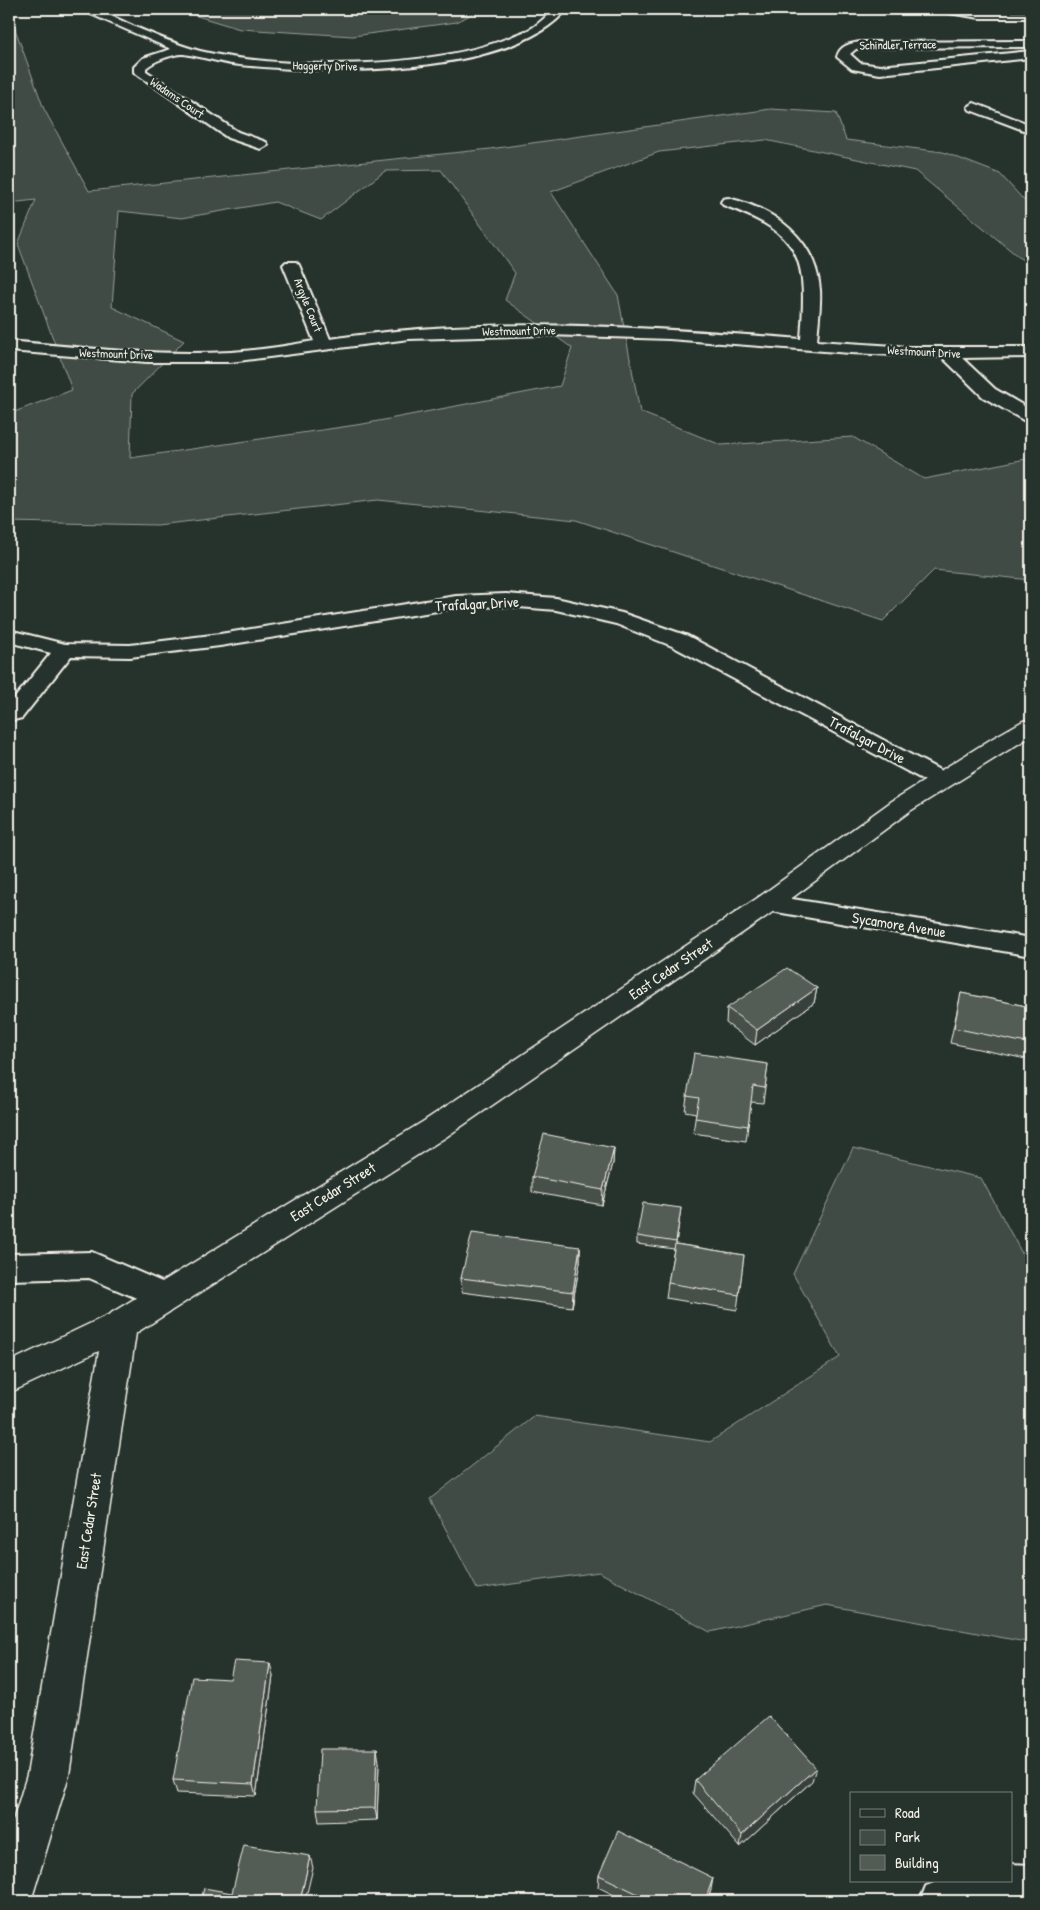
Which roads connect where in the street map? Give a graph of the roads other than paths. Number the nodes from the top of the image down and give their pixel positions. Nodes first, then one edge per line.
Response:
1 (85, 9) edge
2 (561, 9) edge
3 (953, 11) dead end
4 (1031, 15) edge
5 (1031, 44) edge
6 (183, 49) junction
7 (1031, 54) edge
8 (974, 107) dead end
9 (1031, 129) edge
10 (261, 145) dead end
11 (728, 202) dead end
12 (291, 265) dead end
13 (324, 345) junction
14 (809, 345) junction
15 (9, 346) edge
16 (1031, 352) edge
17 (948, 354) junction
18 (1031, 417) edge
19 (9, 636) edge
20 (65, 650) junction
21 (14, 713) dead end
22 (1031, 726) edge
23 (941, 780) junction
24 (768, 903) junction
25 (1031, 947) edge
26 (9, 1267) edge
27 (165, 1296) junction
28 (120, 1324) junction
29 (9, 1378) edge
30 (1031, 1885) edge
31 (9, 1901) edge
32 (941, 1901) edge

1 - 6 street, Haggerty Drive
2 - 6 street, Haggerty Drive
3 - 4 street
5 - 7 street, Schindler Terrace
6 - 10 street, Wadams Court
8 - 9 street
11 - 14 street
12 - 13 street, Argyle Court
13 - 14 street, Westmount Drive
13 - 15 street, Westmount Drive
14 - 17 street, Westmount Drive
16 - 17 street, Westmount Drive
17 - 18 street
19 - 20 street, Trafalgar Drive
20 - 21 street
20 - 23 street, Trafalgar Drive
22 - 23 main road, East Cedar Street
23 - 24 main road, East Cedar Street
24 - 25 street, Sycamore Avenue
24 - 27 main road, East Cedar Street
26 - 27 street
27 - 28 main road, East Cedar Street
28 - 29 main road
28 - 31 main road, East Cedar Street
30 - 32 street

